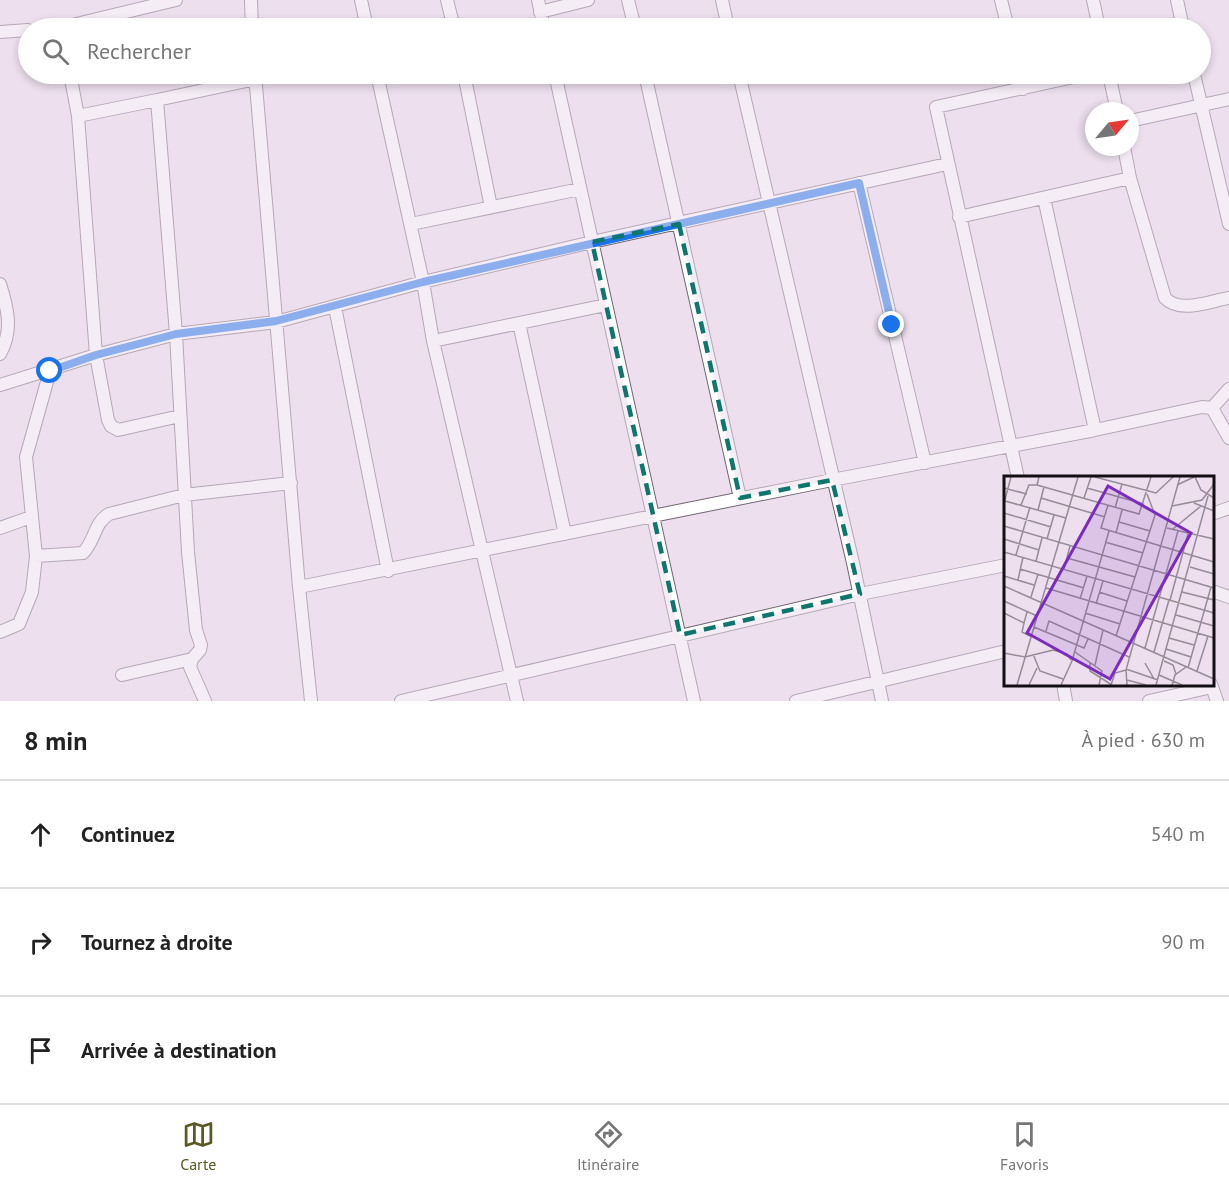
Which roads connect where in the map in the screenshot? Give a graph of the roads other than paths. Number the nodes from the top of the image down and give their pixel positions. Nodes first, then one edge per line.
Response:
1 (176, 0) edge
2 (251, 0) edge
3 (361, 0) edge
4 (447, 0) edge
5 (588, 0) edge
6 (628, 0) edge
7 (722, 0) edge
8 (1001, 0) edge
9 (1093, 0) edge
10 (1177, 0) edge
11 (142, 4) edge
12 (539, 6) edge
13 (96, 18) edge
14 (252, 18) edge
15 (365, 18) edge
16 (452, 18) edge
17 (632, 18) edge
18 (726, 18) edge
19 (1006, 18) edge
20 (1097, 18) edge
21 (1182, 18) edge
22 (18, 31) edge
23 (0, 32) edge
24 (72, 84) edge
25 (222, 84) edge
26 (256, 84) edge
27 (379, 84) edge
28 (466, 84) edge
29 (557, 84) edge
30 (647, 84) edge
31 (741, 84) edge
32 (1022, 84) edge
33 (1044, 84) edge
34 (1111, 84) edge
35 (1196, 84) edge
36 (1023, 89) junction
37 (1229, 99) edge
38 (157, 100) junction
39 (1115, 102) edge
40 (1201, 104) junction
41 (78, 116) junction
42 (1139, 119) edge
43 (1126, 156) edge
44 (947, 164) junction
45 (1131, 178) junction
46 (859, 183) junction
47 (580, 189) junction
48 (1044, 198) junction
49 (768, 204) junction
50 (491, 207) junction
51 (959, 217) junction
52 (411, 224) junction
53 (679, 224) junction
54 (1229, 224) edge
55 (592, 242) junction
56 (423, 282) junction
57 (0, 284) edge
58 (1229, 298) edge
59 (606, 304) junction
60 (335, 307) junction
61 (276, 321) junction
62 (519, 322) junction
63 (176, 334) junction
64 (433, 341) junction
65 (0, 354) edge
66 (96, 355) junction
67 (50, 371) junction
68 (0, 385) edge
69 (1229, 389) edge
70 (1212, 408) junction
71 (180, 416) junction
72 (1095, 430) junction
73 (1229, 438) edge
74 (1011, 447) junction
75 (925, 463) junction
76 (1018, 476) edge
77 (832, 480) junction
78 (291, 483) junction
79 (184, 495) junction
80 (740, 498) junction
81 (1229, 508) edge
82 (1214, 513) edge
83 (654, 517) junction
84 (31, 518) junction
85 (0, 528) edge
86 (565, 534) junction
87 (483, 551) junction
88 (36, 556) junction
89 (1004, 565) edge
90 (388, 571) junction
91 (299, 587) junction
92 (1214, 592) edge
93 (860, 594) junction
94 (1229, 597) edge
95 (0, 632) edge
96 (680, 635) junction
97 (1004, 651) edge
98 (192, 658) junction
99 (122, 675) dead end
100 (511, 675) junction
101 (878, 682) junction
102 (1063, 686) edge
103 (1212, 686) edge
104 (205, 701) edge
105 (311, 701) edge
106 (401, 701) edge
107 (517, 701) edge
108 (694, 701) edge
109 (796, 701) edge
110 (882, 701) edge
111 (1066, 701) edge
112 (1149, 701) edge
113 (1217, 701) edge

1 - 11 street
2 - 14 street
3 - 15 street
4 - 16 street
5 - 12 street
6 - 17 street
7 - 18 street
8 - 19 street
9 - 20 street
10 - 21 street
11 - 13 street
22 - 23 street
24 - 41 street
25 - 38 street
26 - 61 street
27 - 52 street
28 - 50 street
29 - 47 street
30 - 53 street
31 - 49 street
32 - 36 street
33 - 36 street
34 - 39 street
35 - 40 street
36 - 44 street
37 - 40 street
38 - 41 street
38 - 63 street
40 - 42 street
40 - 54 street
41 - 66 street
43 - 45 street
44 - 46 street
44 - 51 street
45 - 48 street
45 - 58 street
46 - 49 street
46 - 75 street
47 - 50 street
47 - 55 street
48 - 51 street
48 - 72 street
49 - 53 street
49 - 77 street
50 - 52 street
51 - 74 street
52 - 56 street
53 - 55 street
53 - 80 street
55 - 56 street
55 - 59 street
56 - 60 street
56 - 64 street
57 - 65 street
59 - 62 street
59 - 83 street
60 - 61 street
60 - 90 street
61 - 63 street
61 - 78 street
62 - 64 street
62 - 86 street
63 - 66 street
63 - 71 street
64 - 87 street
66 - 67 street
66 - 71 street
67 - 68 street
67 - 84 street
69 - 70 street
70 - 72 street
70 - 73 street
71 - 79 street
72 - 74 street
74 - 75 street
74 - 76 street
75 - 77 street
77 - 80 street
77 - 93 street
78 - 79 street
78 - 91 street
79 - 88 street
79 - 98 street
80 - 83 street
81 - 82 street
83 - 86 street
83 - 96 street
84 - 85 street
84 - 88 street
86 - 87 street
87 - 90 street
87 - 100 street
88 - 95 street
89 - 93 street
90 - 91 street
91 - 105 street
92 - 94 street
93 - 96 street
93 - 101 street
96 - 100 street
96 - 108 street
97 - 101 street
98 - 99 street
98 - 104 street
100 - 106 street
100 - 107 street
101 - 109 street
101 - 110 street
102 - 111 street
103 - 112 street
103 - 113 street

